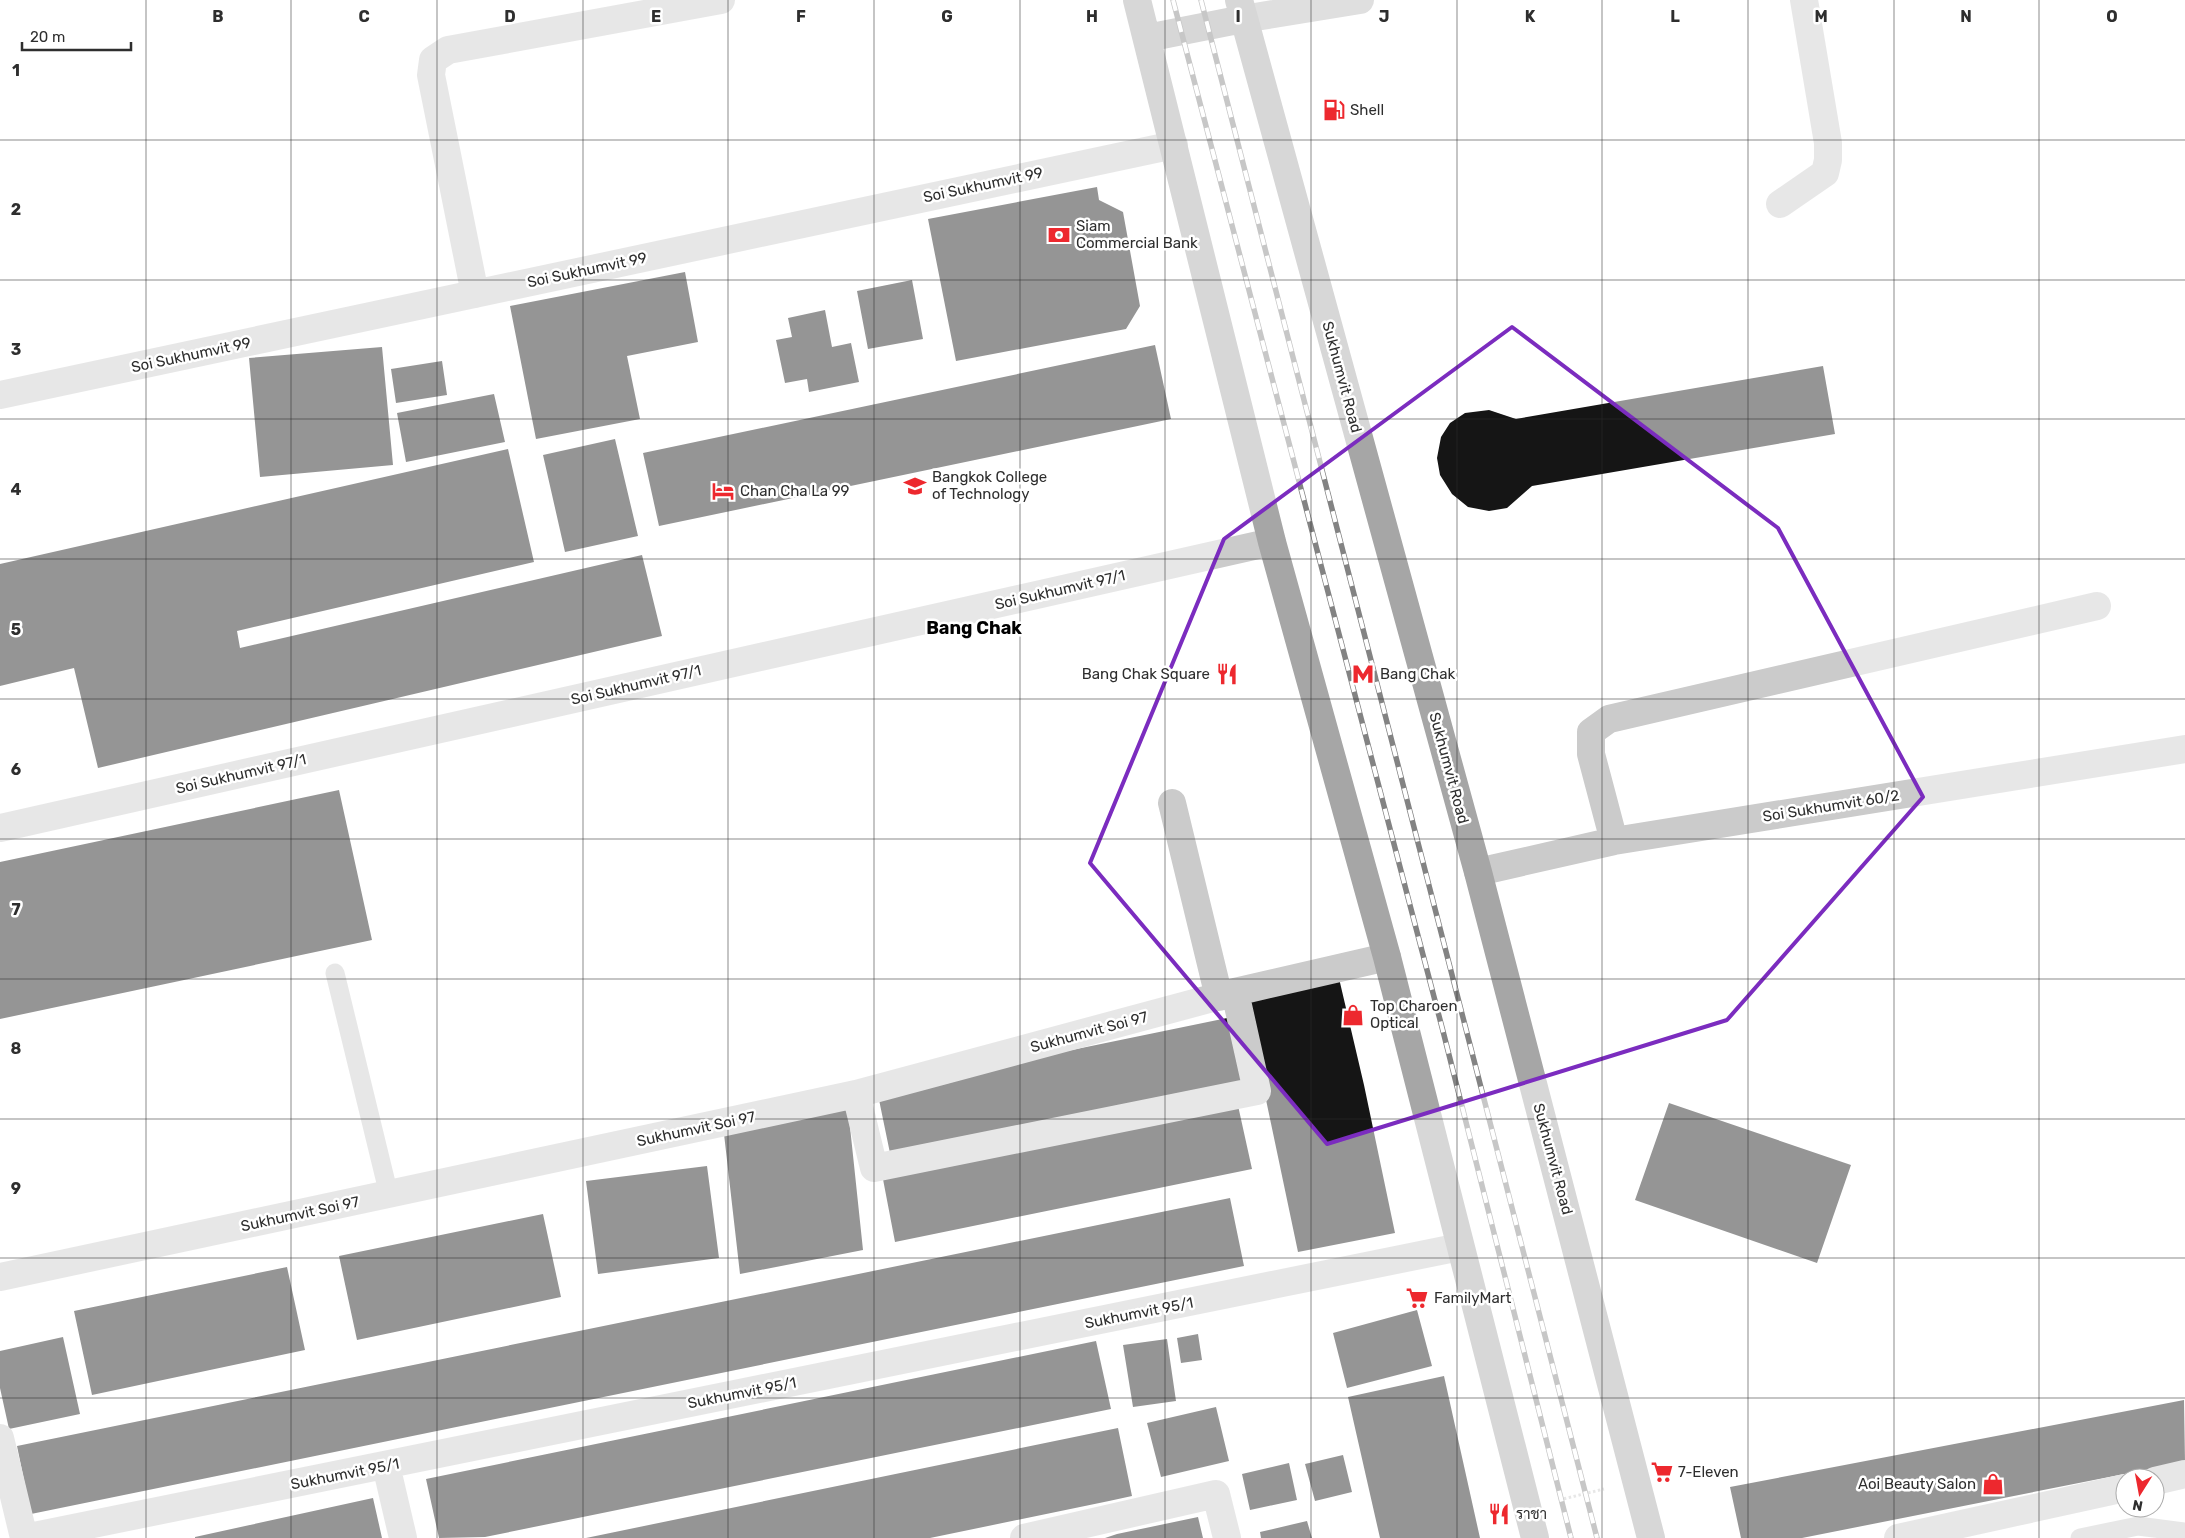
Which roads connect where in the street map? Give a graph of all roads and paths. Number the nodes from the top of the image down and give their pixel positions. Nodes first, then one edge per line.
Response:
1 (720, 0) edge
2 (1137, 0) edge
3 (1360, 0) edge
4 (1804, 0) edge
5 (1241, 10) edge
6 (1147, 38) junction
7 (1174, 145) junction
8 (1780, 204) dead end
9 (475, 294) junction
10 (0, 395) edge
11 (1272, 542) junction
12 (2097, 606) dead end
13 (2185, 749) edge
14 (1172, 803) dead end
15 (0, 828) edge
16 (1614, 841) junction
17 (1478, 872) junction
18 (1386, 957) junction
19 (335, 974) dead end
20 (1227, 994) junction
21 (856, 1094) junction
22 (389, 1195) junction
23 (1460, 1248) junction
24 (1, 1272) edge
25 (0, 1438) edge
26 (386, 1465) junction
27 (2185, 1474) edge
28 (2165, 1479) edge
29 (1636, 1481) junction
30 (2115, 1490) edge
31 (1528, 1508) junction
32 (2185, 1532) edge
33 (24, 1538) edge
34 (402, 1538) edge
35 (1024, 1538) edge
36 (1227, 1538) edge
37 (1535, 1538) edge
38 (1651, 1538) edge
39 (1898, 1538) edge
40 (2080, 1538) edge

1 - 9 street
2 - 6 main road
3 - 5 street
4 - 8 street
5 - 6 main road
5 - 17 main road, Sukhumvit Road
6 - 7 main road
7 - 9 street, Soi Sukhumvit 99
7 - 11 main road
9 - 10 street, Soi Sukhumvit 99
11 - 15 street, Soi Sukhumvit 97/1
11 - 18 main road
12 - 16 street
13 - 16 street, Soi Sukhumvit 60/2
14 - 20 street
16 - 17 street, Soi Sukhumvit 60/2
17 - 29 main road, Sukhumvit Road
18 - 20 street, Sukhumvit Soi 97
18 - 23 main road
19 - 22 lane
20 - 21 street, Sukhumvit Soi 97
20 - 21 street
21 - 22 street, Sukhumvit Soi 97
22 - 24 street, Sukhumvit Soi 97
23 - 26 street, Sukhumvit 95/1
23 - 31 main road
25 - 33 street
26 - 33 street, Sukhumvit 95/1
26 - 34 street
27 - 28 street
29 - 31 path
29 - 38 main road, Sukhumvit Road
30 - 39 street
31 - 37 main road
32 - 40 lane
35 - 36 street

